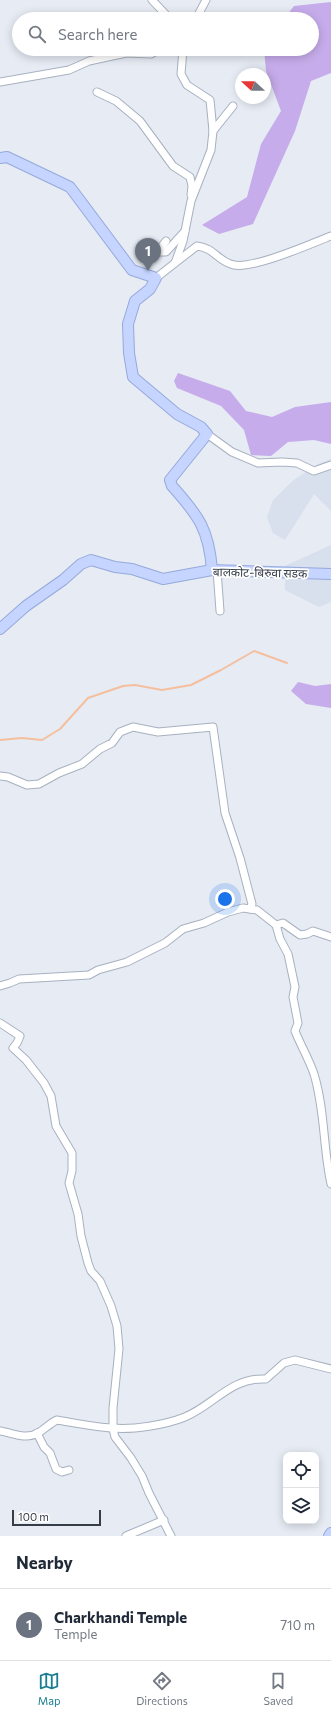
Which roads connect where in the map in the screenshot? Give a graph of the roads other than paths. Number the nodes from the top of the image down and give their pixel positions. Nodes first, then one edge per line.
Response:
1 (152, 0) edge
2 (206, 0) edge
3 (163, 12) edge
4 (200, 12) edge
5 (110, 56) edge
6 (182, 56) edge
7 (0, 82) edge
8 (97, 92) dead end
9 (233, 106) dead end
10 (213, 131) junction
11 (0, 158) edge
12 (191, 201) junction
13 (185, 230) junction
14 (331, 236) edge
15 (166, 242) dead end
16 (175, 263) junction
17 (156, 278) junction
18 (207, 434) junction
19 (331, 464) edge
20 (215, 570) junction
21 (331, 574) edge
22 (220, 611) dead end
23 (0, 629) edge
24 (0, 776) edge
25 (250, 910) junction
26 (276, 924) junction
27 (331, 937) edge
28 (0, 986) edge
29 (0, 1023) edge
30 (331, 1184) edge
31 (331, 1369) edge
32 (113, 1429) junction
33 (0, 1431) edge
34 (37, 1434) junction
35 (69, 1470) dead end
36 (164, 1520) junction
37 (331, 1533) edge
38 (126, 1536) edge
39 (171, 1536) edge
40 (329, 1536) edge

1 - 3 street
2 - 4 street
5 - 7 street
6 - 10 street
8 - 12 street
9 - 10 street
10 - 12 street
11 - 17 street
12 - 13 street
13 - 15 street
13 - 16 street
14 - 16 street
16 - 17 street
17 - 18 street
18 - 19 street
18 - 20 street
20 - 21 street, बालकोट-बिरुवा सडक
20 - 22 street
20 - 23 street, बालकोट-बिरुवा सडक
24 - 25 street
25 - 26 street
25 - 28 street
26 - 27 street
26 - 30 street
29 - 32 street
31 - 32 street
32 - 34 street
32 - 36 street
33 - 34 street
34 - 35 street
36 - 38 street
36 - 39 street
37 - 40 street

